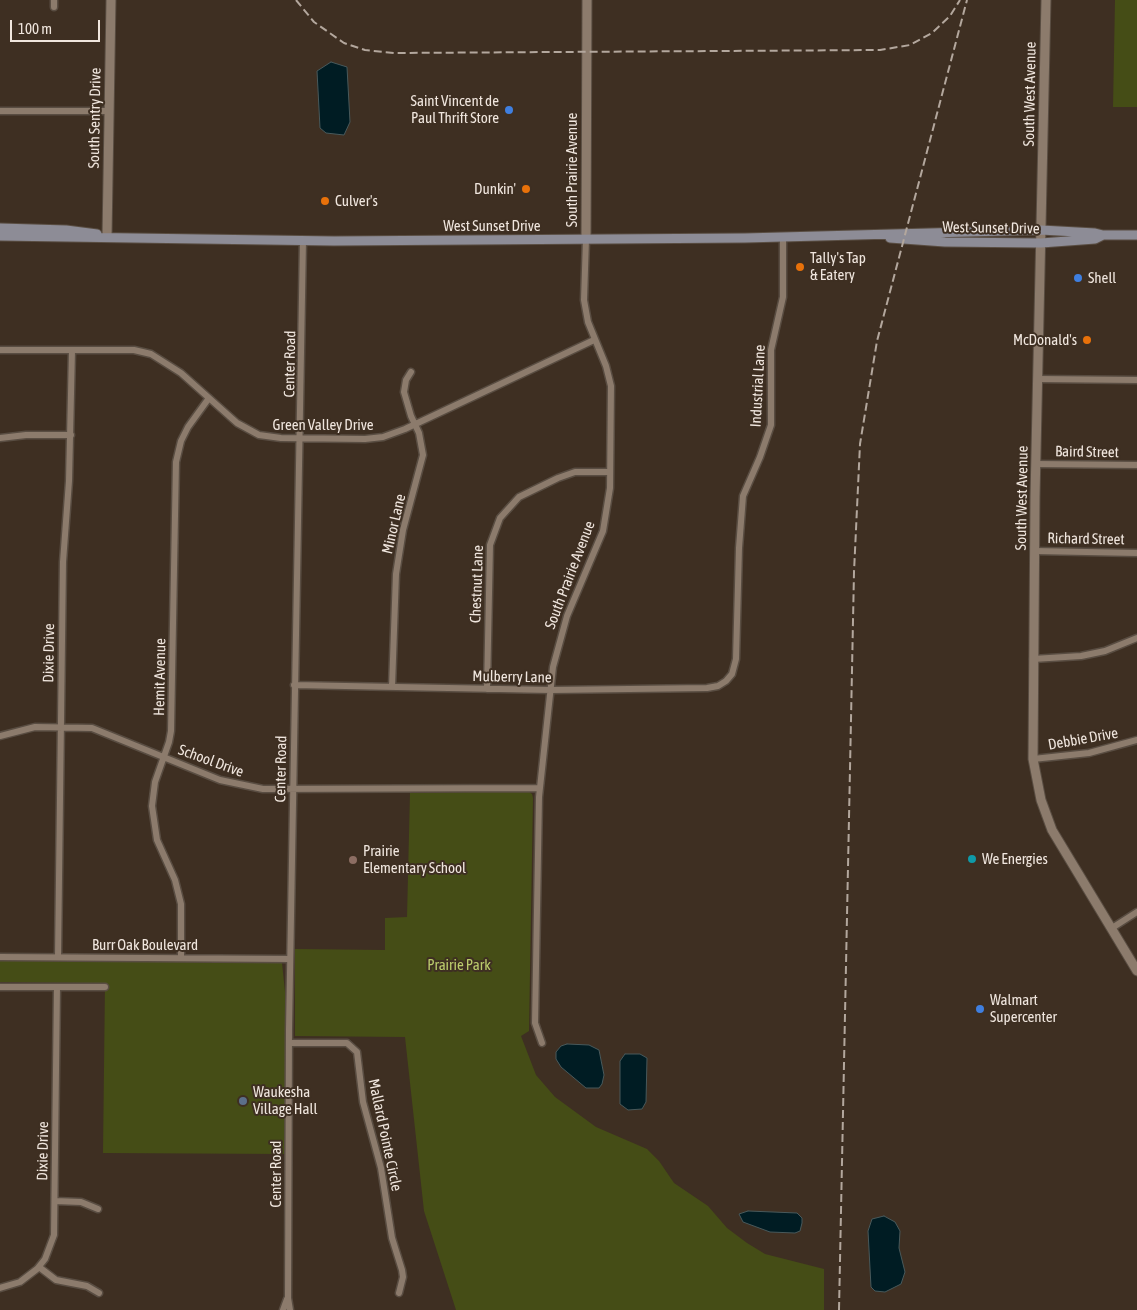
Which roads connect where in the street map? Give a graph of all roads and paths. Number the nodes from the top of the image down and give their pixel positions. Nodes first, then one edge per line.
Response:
1 (111, 0) edge
2 (587, 0) edge
3 (1046, 0) edge
4 (0, 111) edge
5 (109, 111) junction
6 (0, 228) edge
7 (1041, 230) junction
8 (1103, 235) junction
9 (1137, 235) edge
10 (0, 236) edge
11 (877, 236) junction
12 (107, 237) junction
13 (783, 238) junction
14 (586, 239) junction
15 (303, 240) junction
16 (1040, 242) junction
17 (594, 340) junction
18 (0, 350) edge
19 (72, 350) junction
20 (411, 372) dead end
21 (1038, 379) junction
22 (1137, 380) edge
23 (209, 398) junction
24 (415, 424) junction
25 (70, 435) junction
26 (0, 438) edge
27 (300, 439) junction
28 (1036, 464) junction
29 (1137, 465) edge
30 (610, 472) junction
31 (1035, 551) junction
32 (1137, 552) edge
33 (1137, 638) edge
34 (1033, 659) junction
35 (727, 680) joint
36 (294, 686) junction
37 (392, 687) junction
38 (486, 689) junction
39 (551, 690) junction
40 (61, 726) junction
41 (0, 736) edge
42 (1137, 740) edge
43 (164, 757) junction
44 (1033, 759) junction
45 (540, 788) junction
46 (293, 790) junction
47 (1137, 912) edge
48 (1112, 928) junction
49 (0, 957) edge
50 (58, 957) junction
51 (181, 958) junction
52 (290, 959) junction
53 (1137, 971) edge
54 (0, 986) edge
55 (57, 987) junction
56 (105, 987) dead end
57 (289, 1043) junction
58 (542, 1043) dead end
59 (55, 1201) junction
60 (98, 1209) dead end
61 (39, 1267) junction
62 (0, 1288) edge
63 (99, 1293) dead end
64 (399, 1293) dead end
65 (288, 1298) junction
66 (283, 1310) edge
67 (290, 1310) edge

1 - 5 street, South Sentry Drive
2 - 14 street, South Prairie Avenue
3 - 7 street, South West Avenue
4 - 5 street
5 - 12 street, South Sentry Drive
6 - 12 main road, West Sunset Drive
7 - 8 main road, West Sunset Drive
7 - 11 main road, West Sunset Drive
7 - 16 street, South West Avenue
8 - 9 main road, West Sunset Drive
8 - 16 main road, West Sunset Drive
10 - 12 main road, West Sunset Drive
11 - 13 main road, West Sunset Drive
11 - 16 main road, West Sunset Drive
12 - 15 main road, West Sunset Drive
13 - 14 main road, West Sunset Drive
13 - 35 street, Industrial Lane
14 - 15 main road, West Sunset Drive
14 - 17 street, South Prairie Avenue
15 - 27 street, Center Road
16 - 21 street, South West Avenue
17 - 24 street, Green Valley Drive
17 - 30 street, South Prairie Avenue
18 - 19 street, Green Valley Drive
19 - 23 street, Green Valley Drive
19 - 25 street, Dixie Drive
20 - 24 street, Minor Lane
21 - 22 street
21 - 28 street, South West Avenue
23 - 27 street, Green Valley Drive
23 - 43 street, Hemit Avenue
24 - 27 street, Green Valley Drive
24 - 37 street, Minor Lane
25 - 26 street
25 - 40 street, Dixie Drive
27 - 36 street, Center Road
28 - 29 street, Baird Street
28 - 31 street, South West Avenue
30 - 38 street, Chestnut Lane
30 - 39 street, South Prairie Avenue
31 - 32 street, Richard Street
31 - 34 street, South West Avenue
33 - 34 street
34 - 44 street, South West Avenue
35 - 39 street, Mulberry Lane
36 - 37 street, Mulberry Lane
36 - 46 street, Center Road
37 - 38 street, Mulberry Lane
38 - 39 street, Mulberry Lane
39 - 45 street, South Prairie Avenue
40 - 41 street, School Drive
40 - 43 street, School Drive
40 - 50 street, Dixie Drive
42 - 44 street, Debbie Drive
43 - 46 street, School Drive
43 - 51 street, Hemit Avenue
44 - 48 street, South West Avenue
45 - 46 street, School Drive
45 - 58 street, South Prairie Avenue
46 - 52 street, Center Road
47 - 48 street
48 - 53 street, South West Avenue
49 - 50 street, Burr Oak Boulevard
50 - 51 street, Burr Oak Boulevard
51 - 52 street, Burr Oak Boulevard
52 - 57 street, Center Road
54 - 55 street
55 - 56 street
55 - 59 street, Dixie Drive
57 - 64 street, Mallard Pointe Circle
57 - 65 street, Center Road
59 - 60 street
59 - 61 street, Dixie Drive
61 - 62 street, Dixie Drive
61 - 63 street
65 - 66 street, Center Road
65 - 67 street, Center Road

